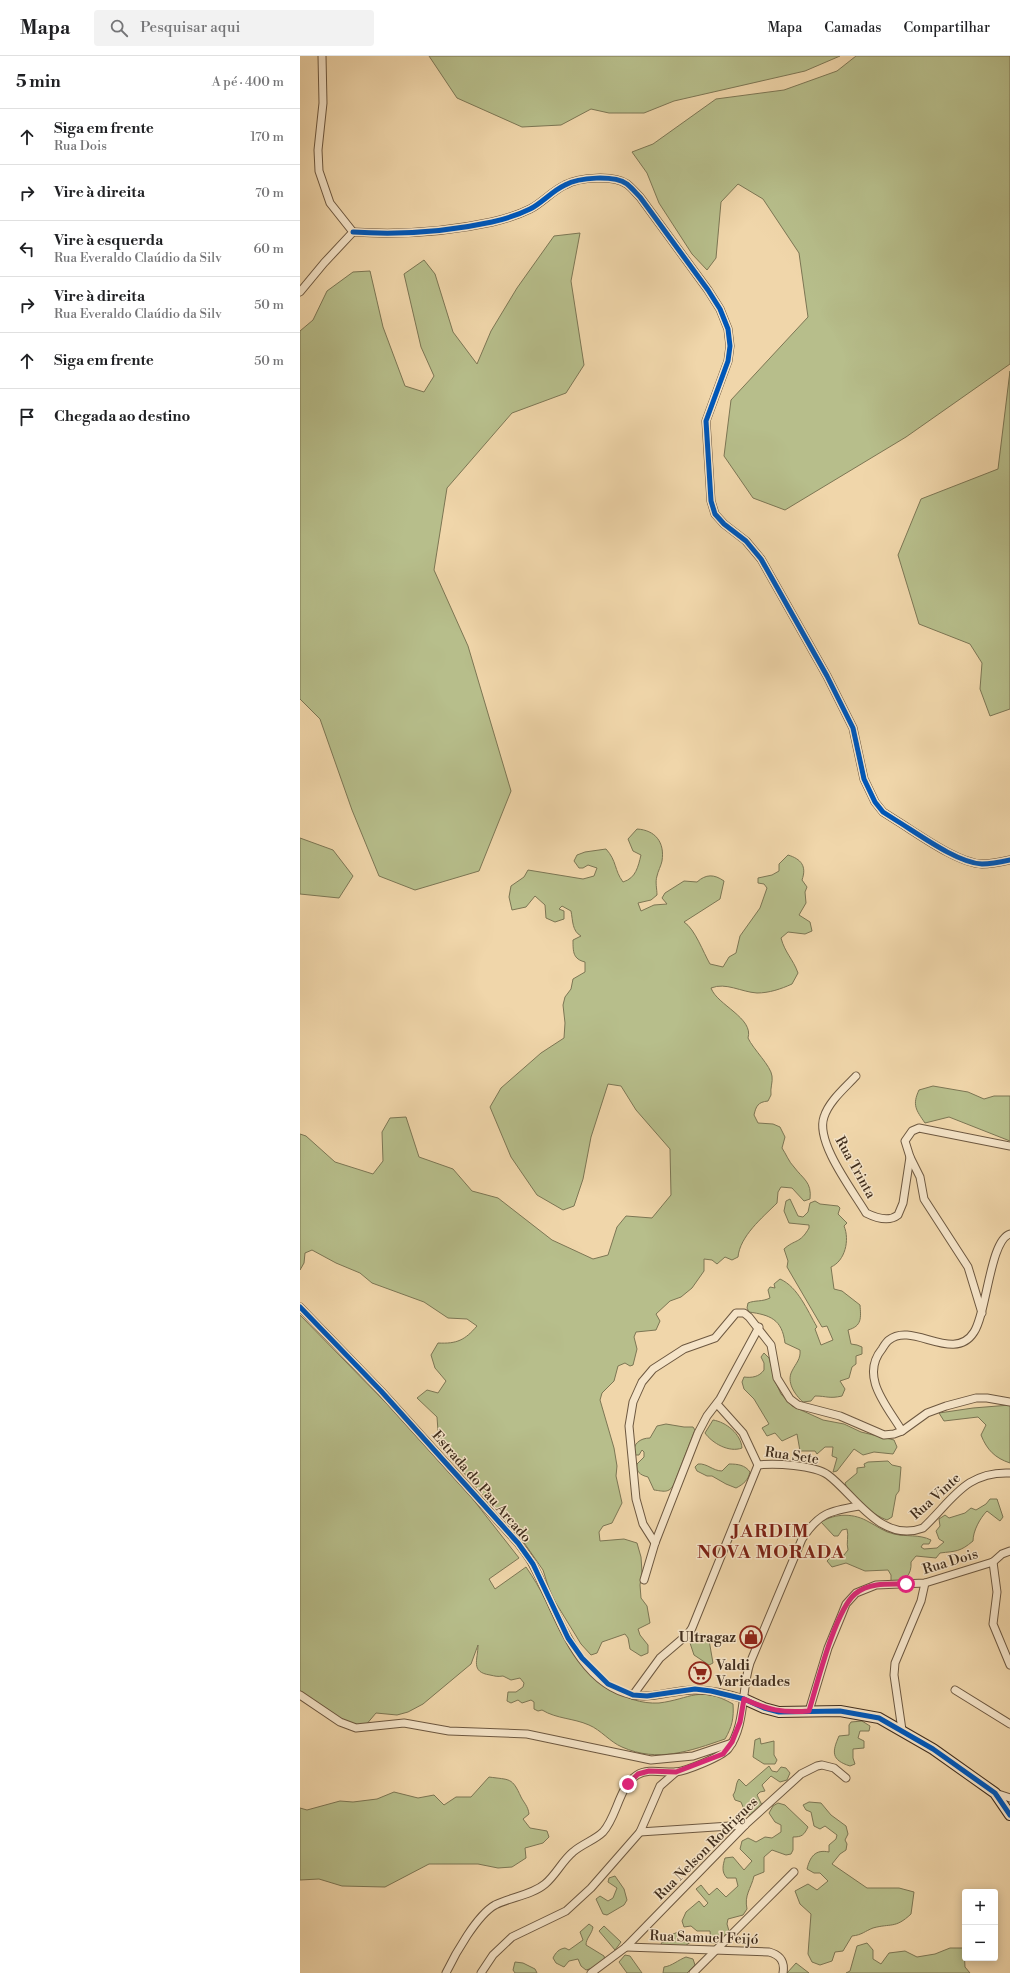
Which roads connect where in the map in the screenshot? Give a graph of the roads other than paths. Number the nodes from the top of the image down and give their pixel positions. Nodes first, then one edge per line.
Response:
1 (322, 56) edge
2 (353, 232) junction
3 (300, 292) edge
4 (1010, 860) edge
5 (856, 1076) dead end
6 (1010, 1146) edge
7 (910, 1157) junction
8 (1010, 1234) edge
9 (300, 1307) edge
10 (982, 1313) junction
11 (759, 1327) junction
12 (1010, 1402) edge
13 (717, 1404) junction
14 (902, 1431) junction
15 (758, 1465) junction
16 (1010, 1473) edge
17 (859, 1506) junction
18 (655, 1543) junction
19 (1010, 1551) edge
20 (993, 1562) junction
21 (644, 1580) dead end
22 (925, 1584) junction
23 (1010, 1665) edge
24 (955, 1690) dead end
25 (300, 1695) edge
26 (633, 1695) junction
27 (744, 1699) junction
28 (809, 1711) junction
29 (1009, 1722) edge
30 (902, 1730) junction
31 (732, 1742) junction
32 (676, 1772) junction
33 (846, 1778) dead end
34 (995, 1793) junction
35 (1010, 1798) edge
36 (1010, 1815) edge
37 (745, 1825) junction
38 (640, 1832) junction
39 (794, 1872) dead end
40 (626, 1948) junction
41 (717, 1950) junction
42 (446, 1973) edge
43 (481, 1973) edge
44 (591, 1973) edge
45 (694, 1973) edge
46 (783, 1973) edge

1 - 2 street
2 - 3 street
2 - 4 street
5 - 7 street, Rua Trinta
6 - 7 street
7 - 10 street
8 - 10 street
9 - 26 street, Estrada do Pau Arcado
10 - 14 street
11 - 13 street
11 - 14 street
11 - 18 street
12 - 14 street
13 - 15 street, Rua Sete
13 - 18 street
15 - 17 street, Rua Sete
15 - 26 street
16 - 17 street, Rua Vinte
17 - 27 street
18 - 21 street
19 - 20 street, Rua Dois
20 - 22 street, Rua Dois
20 - 23 street
22 - 28 street, Rua Dois
22 - 30 street
24 - 29 street
25 - 31 street
26 - 27 street, Estrada do Pau Arcado
27 - 28 street
27 - 31 street
28 - 30 street
30 - 34 street
31 - 32 street
32 - 38 street
32 - 42 street
33 - 37 street, Rua Nelson Rodrigues
34 - 35 street
34 - 36 street
37 - 38 street
37 - 40 street, Rua Nelson Rodrigues
38 - 43 street
39 - 41 street
40 - 41 street, Rua Samuel Feijó
40 - 44 street, Rua Nelson Rodrigues
41 - 45 street
41 - 46 street, Rua Samuel Feijó

